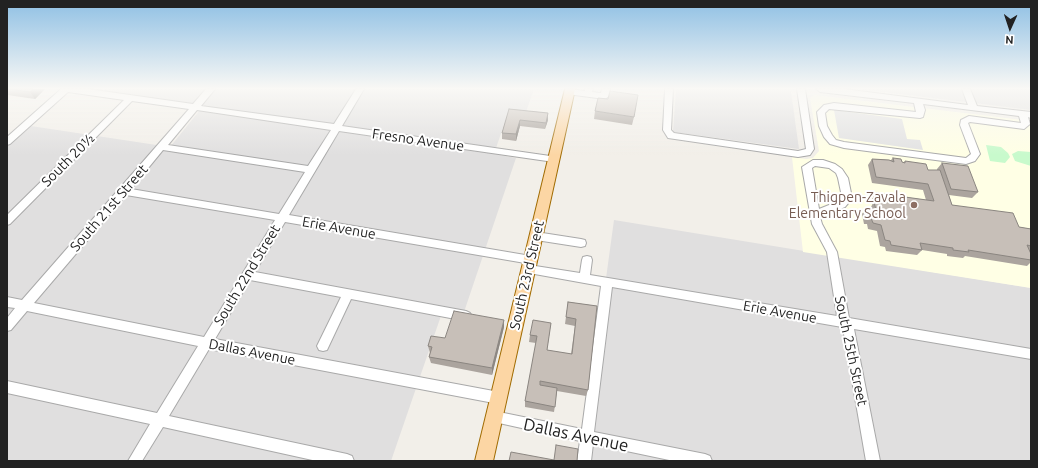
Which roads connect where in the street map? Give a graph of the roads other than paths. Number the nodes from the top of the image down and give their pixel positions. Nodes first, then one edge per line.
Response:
1 (42, 111) edge
2 (117, 111) edge
3 (194, 111) edge
4 (216, 111) edge
5 (347, 111) edge
6 (565, 111) edge
7 (668, 111) edge
8 (804, 111) edge
9 (822, 111) edge
10 (880, 111) edge
11 (921, 111) edge
12 (997, 111) edge
13 (1022, 114) junction
14 (1031, 115) edge
15 (337, 128) junction
16 (7, 142) edge
17 (162, 147) junction
18 (554, 159) junction
19 (310, 170) junction
20 (124, 191) junction
21 (815, 215) junction
22 (281, 218) junction
23 (7, 221) edge
24 (536, 236) junction
25 (581, 243) dead end
26 (587, 260) dead end
27 (530, 265) junction
28 (247, 275) junction
29 (584, 278) junction
30 (607, 282) junction
31 (348, 294) junction
32 (7, 302) edge
33 (25, 305) junction
34 (478, 318) edge
35 (846, 323) junction
36 (7, 326) edge
37 (207, 344) junction
38 (323, 346) dead end
39 (1031, 354) edge
40 (7, 387) edge
41 (499, 398) junction
42 (494, 417) junction
43 (160, 420) junction
44 (587, 437) junction
45 (679, 458) edge
46 (135, 461) edge
47 (347, 461) edge
48 (484, 461) edge
49 (584, 461) edge
50 (705, 461) edge
51 (873, 461) edge

1 - 16 street
2 - 23 street, South 20½
3 - 17 street, South 21st Street
4 - 15 street, Fresno Avenue
5 - 15 street, South 22nd Street
6 - 18 main road, South 23rd Street
7 - 8 street
9 - 13 street
10 - 11 street
12 - 13 street
13 - 14 street
15 - 18 street, Fresno Avenue
15 - 19 street, South 22nd Street
17 - 19 street
17 - 20 street, South 21st Street
18 - 24 main road, South 23rd Street
19 - 22 street, South 22nd Street
20 - 22 street, Erie Avenue
20 - 33 street, South 21st Street
21 - 21 street, South 25th Street
21 - 35 street, South 25th Street
22 - 27 street, Erie Avenue
22 - 28 street, South 22nd Street
24 - 25 street
24 - 27 main road, South 23rd Street
26 - 29 street
27 - 29 street, Erie Avenue
27 - 41 main road, South 23rd Street
28 - 31 street
28 - 37 street, South 22nd Street
29 - 30 street, Erie Avenue
30 - 35 street, Erie Avenue
30 - 44 street
31 - 34 street
31 - 38 street
32 - 33 street, Dallas Avenue
33 - 36 street, South 21st Street
33 - 37 street, Dallas Avenue
35 - 39 street, Erie Avenue
35 - 51 street, South 25th Street
37 - 41 street, Dallas Avenue
37 - 43 street, South 22nd Street
40 - 43 street
41 - 42 main road, South 23rd Street
42 - 44 street, Dallas Avenue
42 - 48 main road, South 23rd Street
43 - 46 street, South 22nd Street
43 - 47 street
44 - 45 street, Dallas Avenue
44 - 49 street
45 - 50 street, Dallas Avenue

